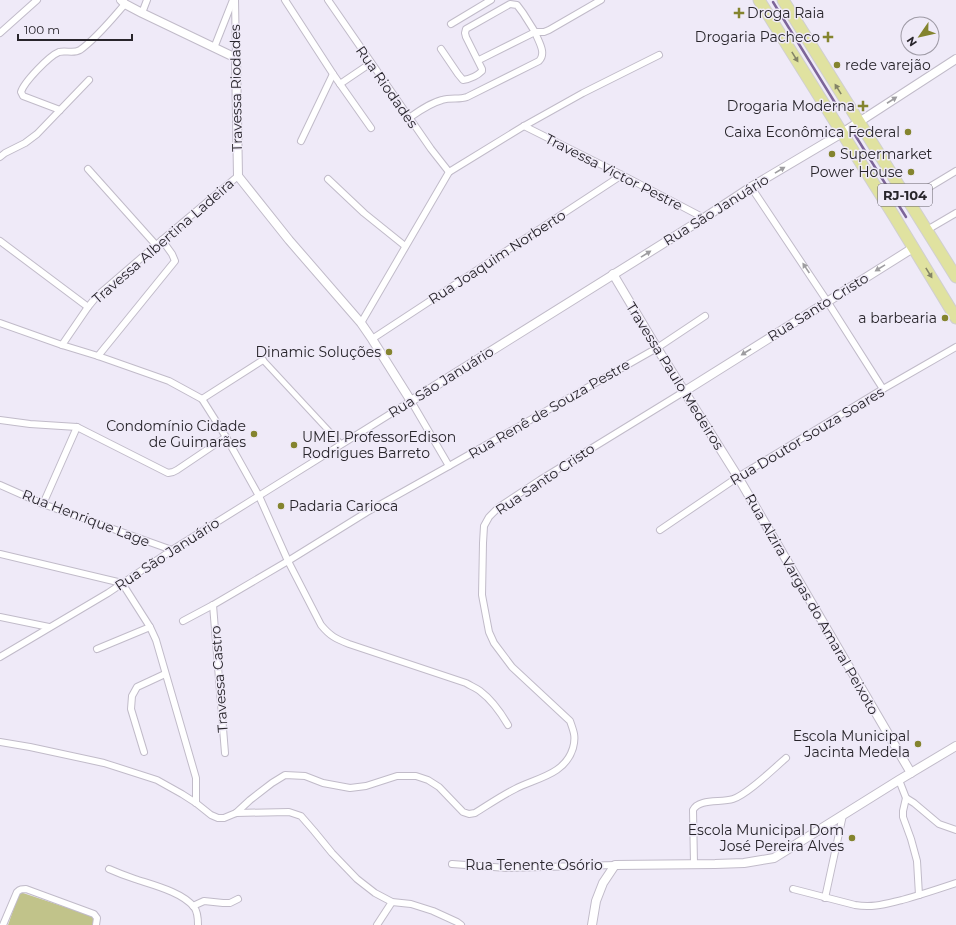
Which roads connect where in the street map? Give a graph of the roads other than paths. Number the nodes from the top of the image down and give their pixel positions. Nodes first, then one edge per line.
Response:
1 (37, 0) edge
2 (147, 0) edge
3 (234, 0) edge
4 (285, 0) edge
5 (328, 0) edge
6 (491, 0) edge
7 (601, 0) edge
8 (759, 0) edge
9 (783, 0) edge
10 (123, 2) edge
11 (142, 13) junction
12 (451, 24) dead end
13 (535, 32) junction
14 (0, 33) edge
15 (214, 48) junction
16 (441, 49) dead end
17 (659, 55) dead end
18 (236, 58) junction
19 (956, 59) edge
20 (478, 60) junction
21 (371, 63) junction
22 (333, 74) junction
23 (89, 80) dead end
24 (340, 84) junction
25 (60, 110) junction
26 (409, 118) junction
27 (859, 122) junction
28 (524, 126) junction
29 (372, 128) dead end
30 (842, 132) junction
31 (301, 141) dead end
32 (0, 157) edge
33 (88, 169) dead end
34 (956, 171) edge
35 (449, 172) junction
36 (622, 175) junction
37 (238, 176) junction
38 (328, 179) dead end
39 (751, 187) junction
40 (908, 200) junction
41 (956, 213) edge
42 (704, 218) junction
43 (927, 230) junction
44 (0, 240) edge
45 (162, 240) junction
46 (156, 245) junction
47 (405, 246) junction
48 (913, 248) junction
49 (954, 270) edge
50 (613, 274) junction
51 (828, 301) junction
52 (88, 307) junction
53 (705, 316) dead end
54 (956, 318) edge
55 (0, 323) edge
56 (361, 324) junction
57 (372, 339) junction
58 (62, 345) junction
59 (956, 347) edge
60 (657, 348) junction
61 (98, 356) junction
62 (263, 360) joint
63 (883, 389) junction
64 (684, 391) junction
65 (202, 399) junction
66 (411, 401) junction
67 (0, 420) edge
68 (77, 427) junction
69 (226, 437) junction
70 (342, 444) junction
71 (449, 466) junction
72 (738, 477) junction
73 (0, 485) edge
74 (259, 496) junction
75 (43, 504) junction
76 (660, 530) dead end
77 (172, 550) junction
78 (0, 554) edge
79 (288, 561) junction
80 (122, 583) junction
81 (213, 605) junction
82 (0, 617) edge
83 (183, 621) dead end
84 (49, 627) junction
85 (150, 627) junction
86 (97, 649) dead end
87 (0, 657) edge
88 (166, 674) junction
89 (508, 725) dead end
90 (0, 742) edge
91 (956, 746) edge
92 (144, 752) dead end
93 (225, 753) dead end
94 (786, 758) dead end
95 (911, 773) junction
96 (899, 780) junction
97 (906, 798) junction
98 (196, 803) junction
99 (236, 813) junction
100 (843, 814) junction
101 (956, 830) edge
102 (452, 864) dead end
103 (694, 864) junction
104 (615, 865) junction
105 (109, 869) dead end
106 (956, 882) edge
107 (793, 889) dead end
108 (919, 895) junction
109 (825, 898) junction
110 (238, 899) dead end
111 (392, 902) junction
112 (193, 906) junction
113 (4, 925) edge
114 (96, 925) edge
115 (198, 925) edge
116 (377, 925) edge
117 (461, 925) edge
118 (592, 925) edge

1 - 14 street
2 - 11 street
3 - 15 street
3 - 18 street, Travessa Riodades
4 - 22 street
5 - 21 street, Rua Riodades
6 - 12 street
7 - 13 street
8 -> 30 highway, RJ-104
27 -> 9 highway, RJ-104
10 - 11 street
10 - 25 street
11 - 15 street
13 - 20 street
13 - 20 street
13 - 26 street
15 - 18 street
16 - 20 street
17 - 28 street
18 - 37 street, Travessa Riodades
27 -> 19 street, Rua São Januário
21 - 24 street
21 - 26 street, Rua Riodades
22 - 24 street
22 - 31 street
23 - 25 street
24 - 29 street
25 - 32 street
26 - 35 street, Rua Riodades
27 - 30 street, Rua São Januário
27 - 40 highway, RJ-104
28 - 35 street
28 - 36 street, Travessa Victor Pestre
39 -> 30 street, Rua São Januário
30 - 48 highway, RJ-104
33 - 46 street
34 - 40 street
35 - 47 street
36 - 42 street, Travessa Victor Pestre
36 - 57 street, Rua Joaquim Norberto
37 - 45 street, Travessa Albertina Ladeira
37 - 56 street
38 - 47 street
39 - 42 street, Rua São Januário
51 -> 39 street
40 - 43 highway, RJ-104
41 - 43 street
50 -> 42 street, Rua São Januário
43 - 49 highway, RJ-104
44 - 52 street
45 - 46 street, Travessa Albertina Ladeira
45 - 61 street
46 - 52 street, Travessa Albertina Ladeira
47 - 56 street
48 -> 51 street, Rua Santo Cristo
48 -> 54 highway, RJ-104
50 - 60 street, Travessa Paulo Medeiros
50 - 66 street, Rua São Januário
51 - 63 street
51 -> 64 street, Rua Santo Cristo
52 - 58 street, Travessa Albertina Ladeira
53 - 60 street, Rua Renê de Souza Pestre
55 - 58 street
56 - 57 street
57 - 66 street
58 - 61 street
59 - 63 street, Rua Doutor Souza Soares
60 - 64 street, Travessa Paulo Medeiros
60 - 71 street, Rua Renê de Souza Pestre
61 - 65 street
62 - 65 street
62 - 70 street
63 - 72 street, Rua Doutor Souza Soares
64 - 72 street, Travessa Paulo Medeiros
64 - 99 street, Rua Santo Cristo
65 - 69 street
66 - 70 street, Rua São Januário
66 - 71 street
67 - 68 street
68 - 69 street
68 - 75 street
69 - 74 street
70 - 74 street, Rua São Januário
71 - 79 street, Rua Renê de Souza Pestre
72 - 76 street, Rua Doutor Souza Soares
72 - 95 street, Rua Alzira Vargas do Amaral Peixoto
73 - 75 street, Rua Henrique Lage
74 - 77 street, Rua São Januário
74 - 79 street
75 - 77 street, Rua Henrique Lage
77 - 80 street, Rua São Januário
78 - 80 street
79 - 81 street, Rua Renê de Souza Pestre
79 - 89 street
80 - 84 street, Rua São Januário
80 - 85 street
81 - 83 street, Rua Renê de Souza Pestre
81 - 93 street, Travessa Castro
82 - 84 street
84 - 87 street, Rua São Januário
85 - 86 street
85 - 88 street
88 - 92 street
88 - 98 street
90 - 98 street
91 - 95 street, Rua Tenente Osório
94 - 103 street
95 - 96 street, Rua Tenente Osório
96 - 97 street
96 - 100 street, Rua Tenente Osório
97 - 101 street
97 - 108 street
98 - 99 street
99 - 111 street
100 - 103 street, Rua Tenente Osório
100 - 109 street
102 - 104 street, Rua Tenente Osório
103 - 104 street, Rua Tenente Osório
104 - 118 street, Rua Tenente Osório
105 - 112 street
106 - 108 street
107 - 109 street
108 - 109 street
110 - 112 street
111 - 116 street
111 - 117 street
112 - 115 street
113 - 114 street

